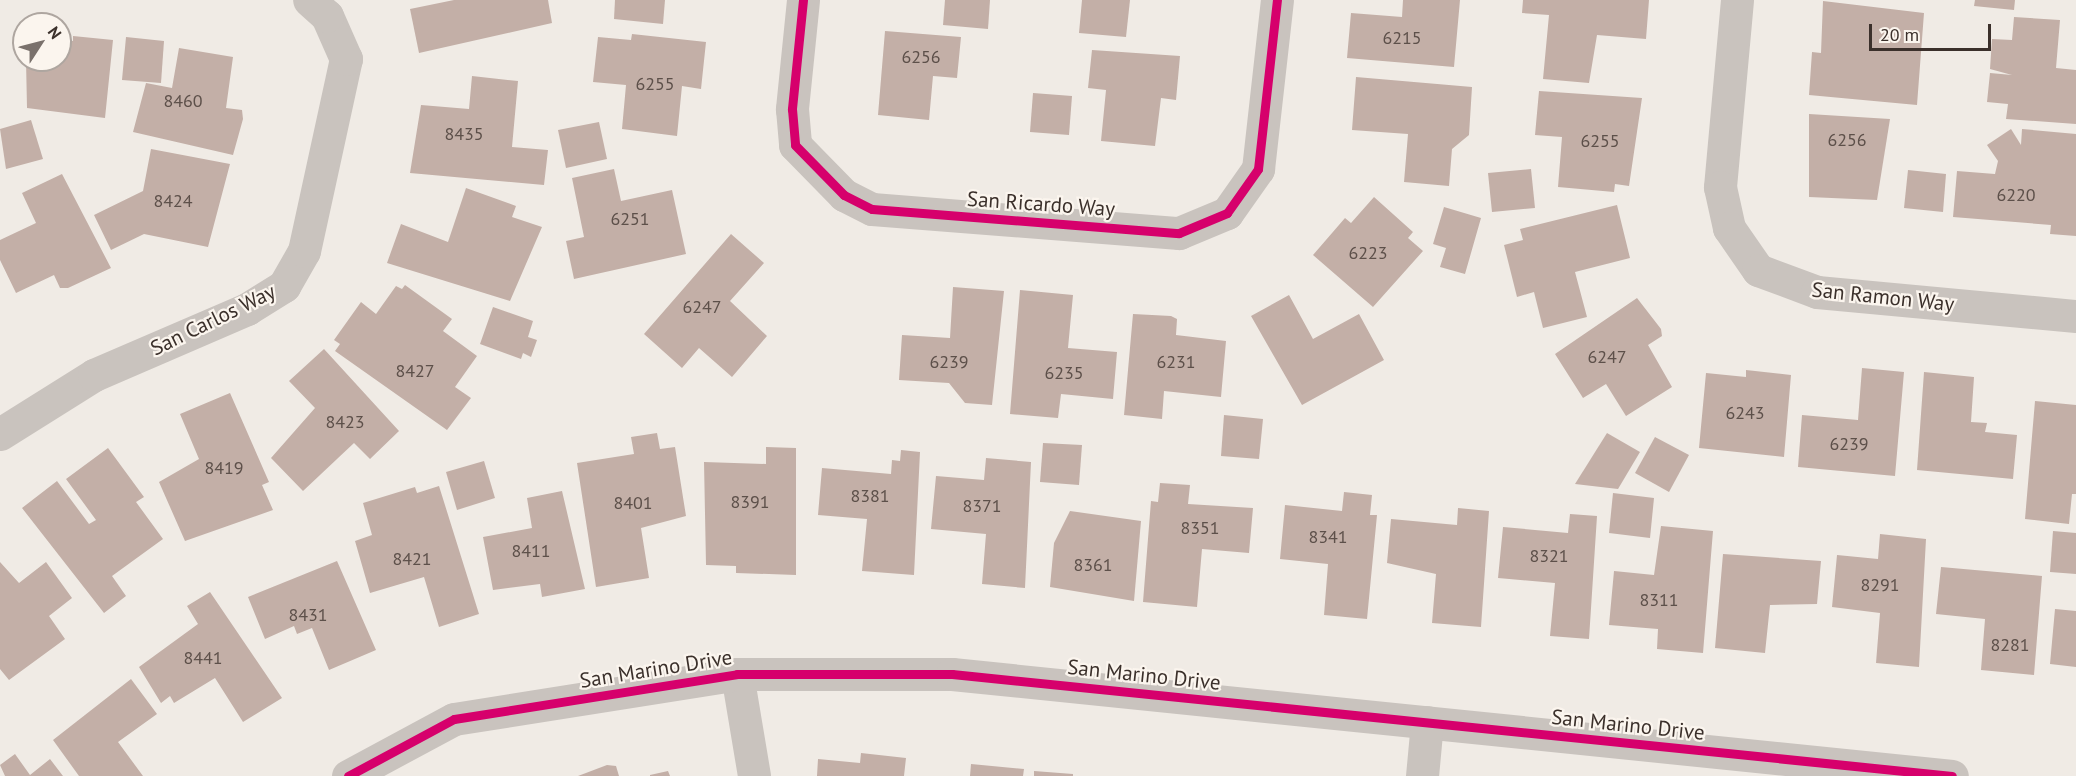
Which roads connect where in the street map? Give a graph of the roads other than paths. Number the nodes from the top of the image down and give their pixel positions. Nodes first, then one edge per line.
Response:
1 (309, 0) edge
2 (803, 0) edge
3 (1277, 0) edge
4 (1737, 0) edge
5 (2076, 316) edge
6 (0, 434) edge
7 (737, 674) junction
8 (1427, 722) junction
9 (348, 776) edge
10 (754, 776) edge
11 (1422, 776) edge
12 (1952, 776) edge

1 - 6 street, San Carlos Way
2 - 3 street, San Ricardo Way
4 - 5 street, San Ramon Way
7 - 8 street, San Marino Drive
7 - 9 street, San Marino Drive
7 - 10 street
8 - 11 street
8 - 12 street, San Marino Drive

